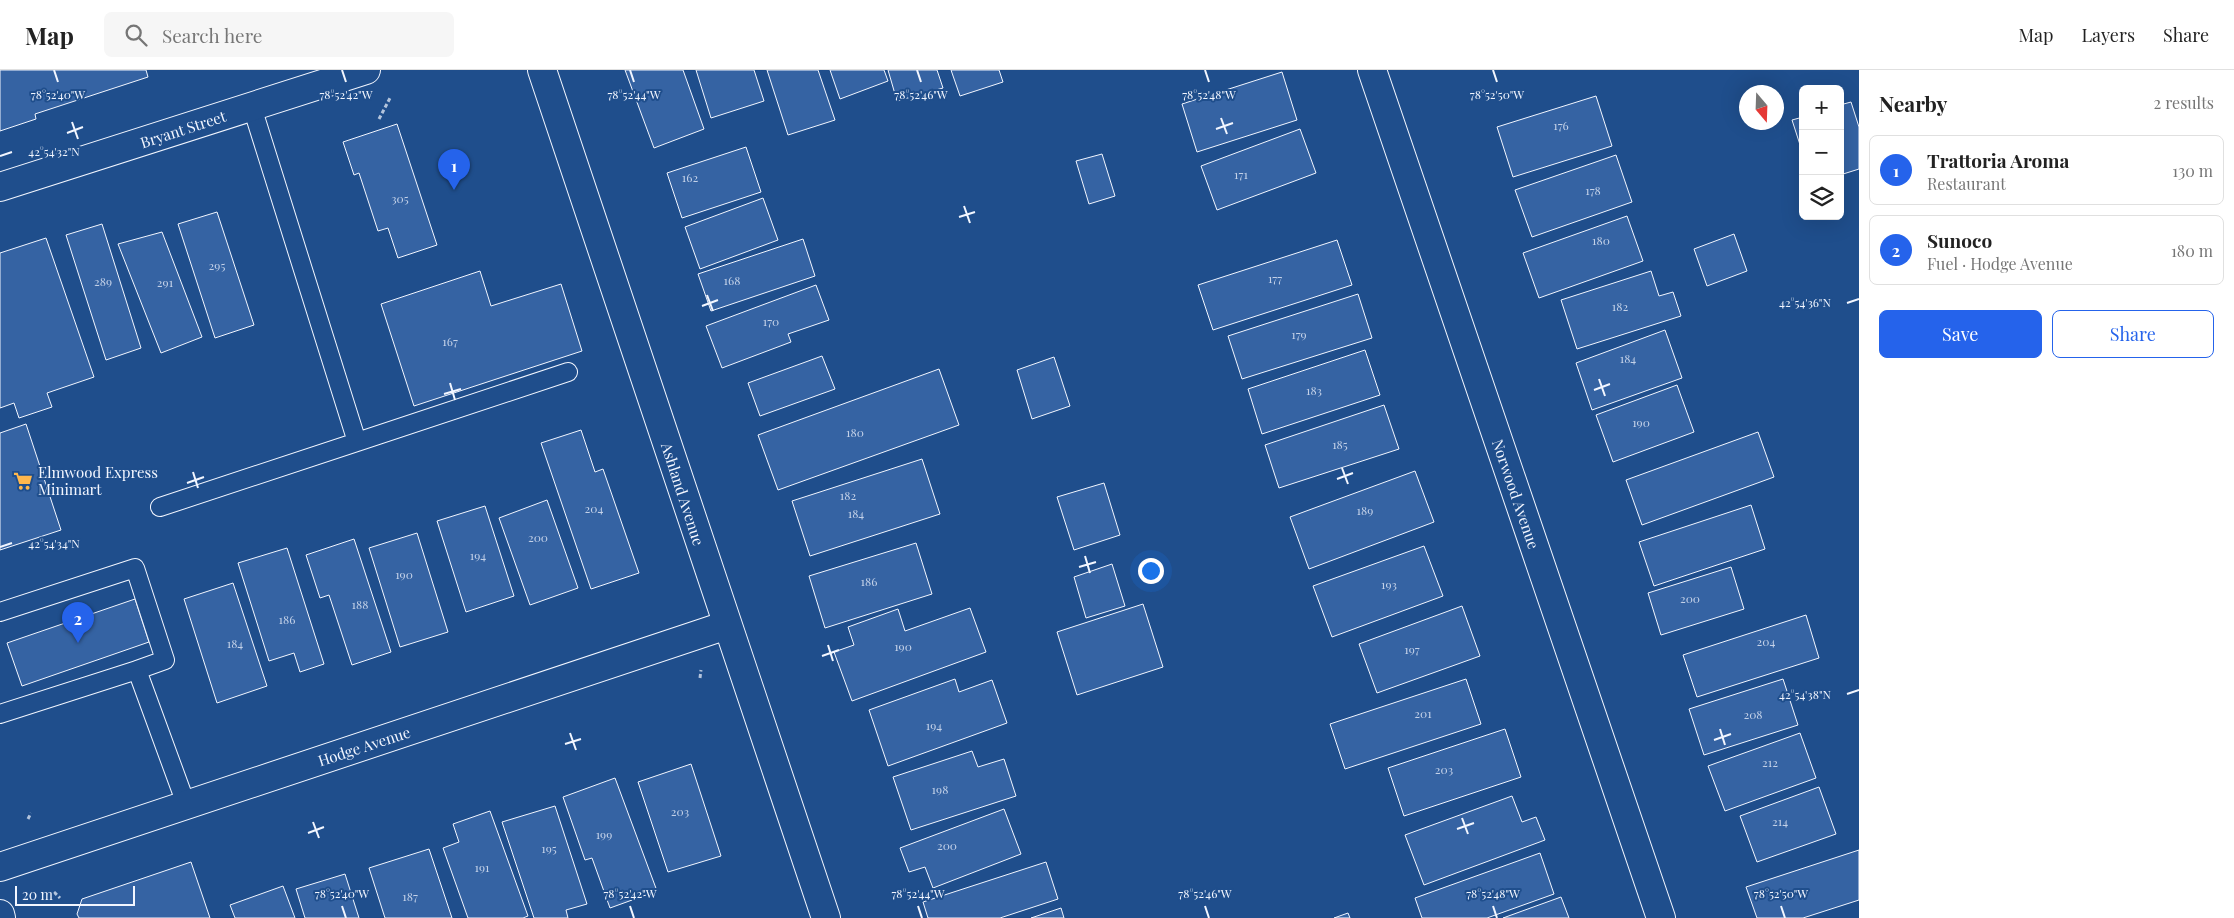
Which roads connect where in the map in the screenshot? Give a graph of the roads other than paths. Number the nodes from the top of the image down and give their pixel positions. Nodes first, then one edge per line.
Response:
1 (366, 70) edge
2 (542, 70) edge
3 (1372, 70) edge
4 (252, 107) junction
5 (0, 187) edge
6 (568, 372) dead end
7 (357, 442) junction
8 (160, 507) dead end
9 (0, 612) edge
10 (727, 625) junction
11 (137, 670) junction
12 (0, 714) edge
13 (186, 804) junction
14 (0, 866) edge
15 (0, 914) edge
16 (1, 918) edge
17 (826, 918) edge
18 (1661, 918) edge

1 - 4 street, Bryant Street
2 - 10 street, Ashland Avenue
3 - 18 street, Norwood Avenue
4 - 5 street, Bryant Street
4 - 7 lane
6 - 7 lane
7 - 8 lane
9 - 11 lane
10 - 13 street, Hodge Avenue
10 - 17 street, Ashland Avenue
11 - 12 lane
11 - 13 lane
13 - 14 street, Hodge Avenue
15 - 16 street

